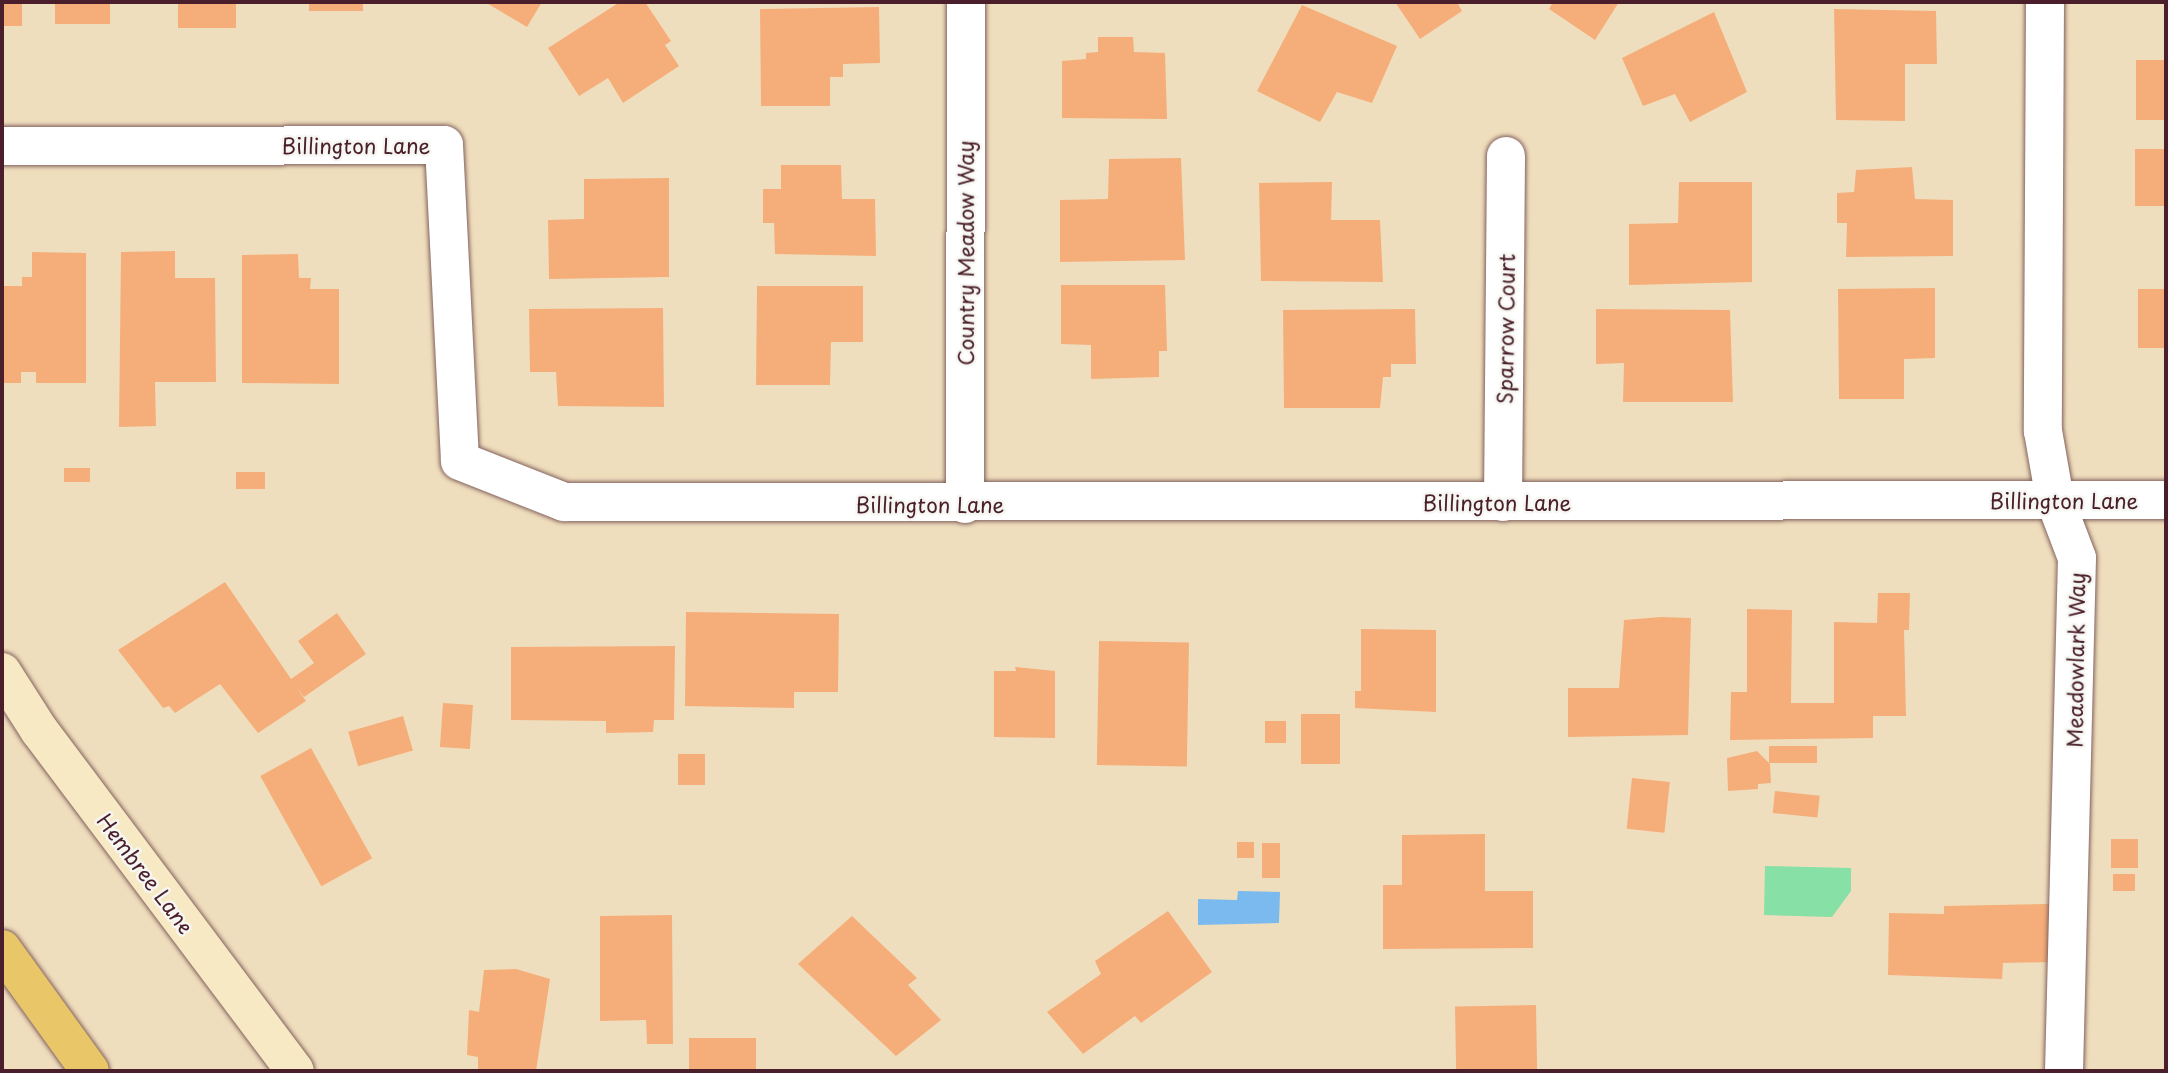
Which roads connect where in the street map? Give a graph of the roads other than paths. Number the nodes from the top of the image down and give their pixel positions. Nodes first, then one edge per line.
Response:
1 (965, 2) edge
2 (2045, 2) edge
3 (2, 146) edge
4 (1506, 156) dead end
5 (2055, 500) junction
6 (2166, 500) edge
7 (1503, 502) junction
8 (965, 504) junction
9 (2, 672) edge
10 (2, 949) edge
11 (90, 1071) edge
12 (295, 1071) edge
13 (2064, 1071) edge

1 - 8 street, Country Meadow Way
2 - 5 street, Meadowlark Way
3 - 8 street, Billington Lane
4 - 7 street, Sparrow Court
5 - 6 street, Billington Lane
5 - 7 street, Billington Lane
5 - 13 street, Meadowlark Way
7 - 8 street, Billington Lane
9 - 12 street, Hembree Lane
10 - 11 highway

